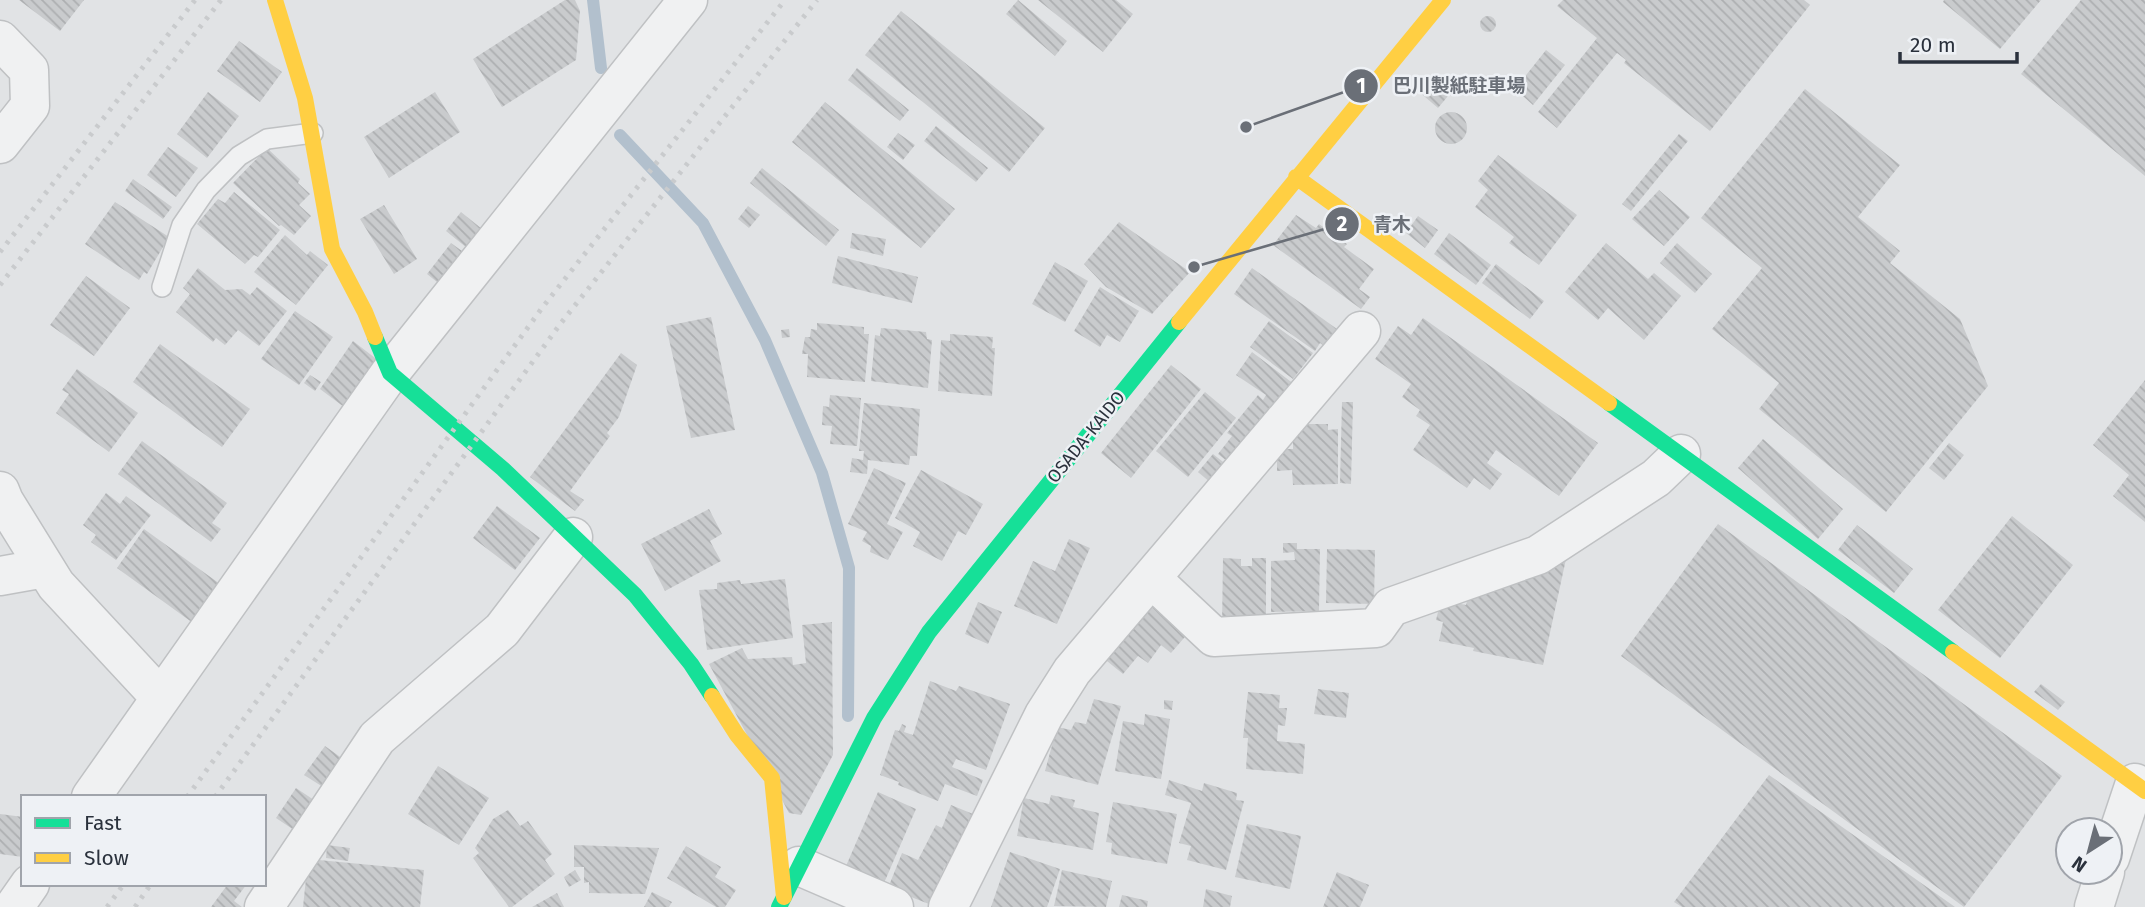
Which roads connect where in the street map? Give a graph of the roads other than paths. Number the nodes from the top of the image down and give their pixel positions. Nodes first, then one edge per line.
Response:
1 (275, 0) edge
2 (688, 0) edge
3 (1443, 0) edge
4 (0, 40) edge
5 (313, 133) junction
6 (0, 144) edge
7 (1296, 177) junction
8 (162, 287) dead end
9 (1361, 331) dead end
10 (390, 373) junction
11 (1681, 454) junction
12 (0, 491) edge
13 (573, 537) junction
14 (45, 568) junction
15 (0, 576) edge
16 (1151, 578) junction
17 (160, 697) junction
18 (2140, 787) edge
19 (92, 795) edge
20 (2124, 825) edge
21 (29, 886) edge
22 (2101, 886) edge
23 (787, 890) edge
24 (14, 907) edge
25 (264, 907) edge
26 (894, 907) edge
27 (948, 907) edge
28 (2094, 907) edge

1 - 5 street
2 - 10 street
3 - 7 street, OSADA-KAIDO
4 - 6 street
5 - 8 lane
5 - 10 street
7 - 11 street
7 - 23 street, OSADA-KAIDO
9 - 16 street
10 - 13 street
10 - 17 street
11 - 16 street
11 - 18 street
12 - 14 street
13 - 23 street
13 - 25 street
14 - 15 street
14 - 17 street
16 - 27 street
17 - 19 street
18 - 20 street
21 - 24 street
22 - 28 street
23 - 26 street

